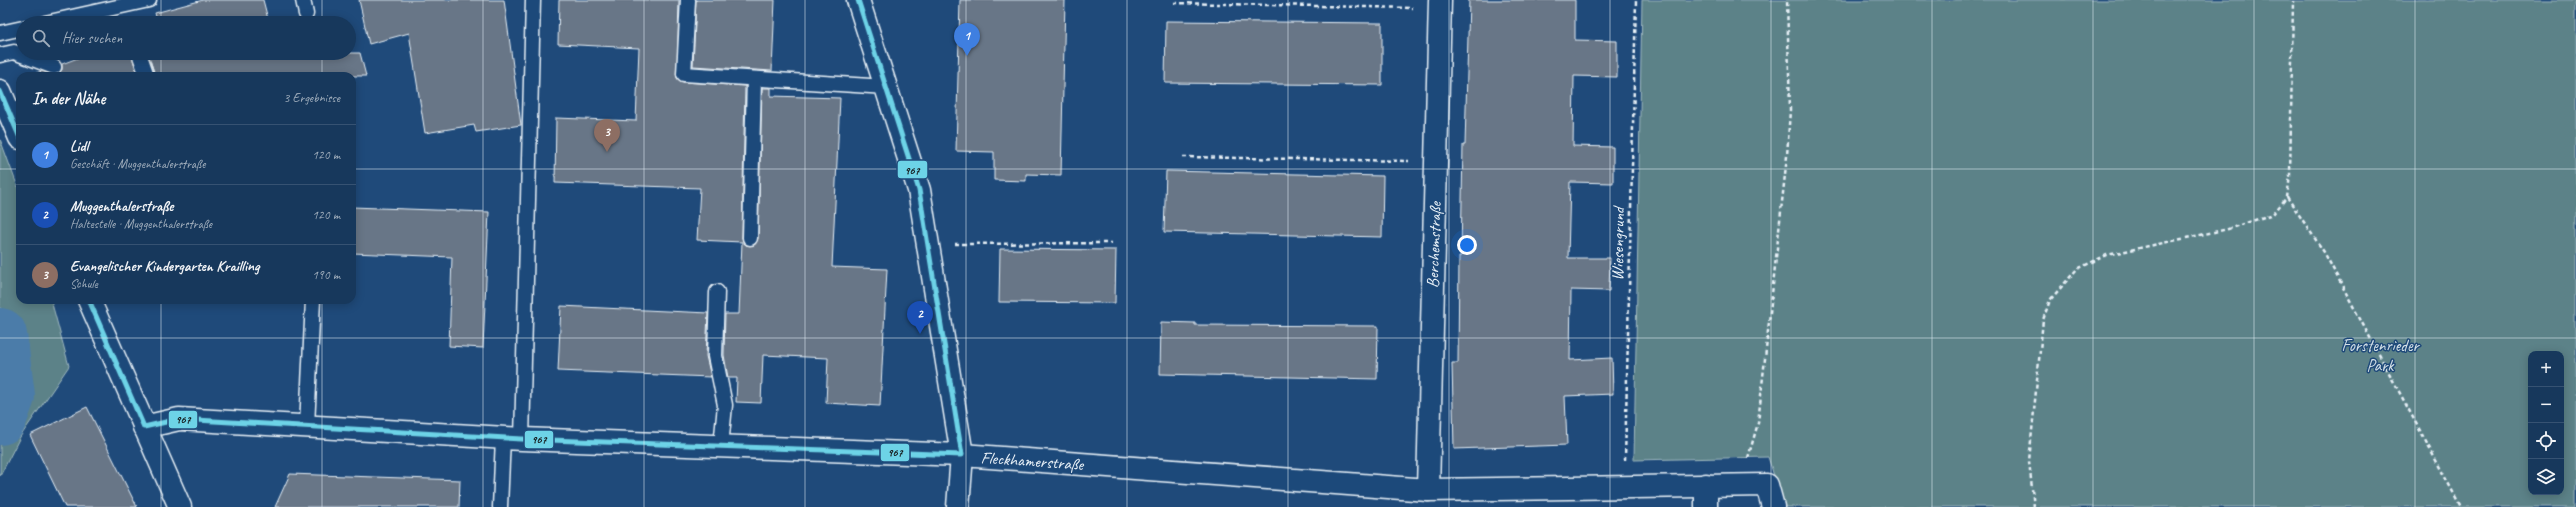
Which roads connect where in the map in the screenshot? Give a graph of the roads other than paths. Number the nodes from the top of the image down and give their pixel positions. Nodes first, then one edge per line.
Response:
1 (149, 0) edge
2 (303, 0) edge
3 (533, 0) edge
4 (688, 0) edge
5 (858, 0) edge
6 (1440, 4) edge
7 (306, 14) dead end
8 (77, 16) edge
9 (16, 30) edge
10 (0, 33) edge
11 (34, 60) edge
12 (141, 60) edge
13 (54, 67) dead end
14 (146, 72) edge
15 (754, 79) junction
16 (886, 88) junction
17 (0, 91) edge
18 (16, 129) edge
19 (750, 238) dead end
20 (717, 292) dead end
21 (91, 304) edge
22 (313, 304) edge
23 (307, 426) junction
24 (144, 427) junction
25 (513, 438) junction
26 (721, 446) junction
27 (962, 455) junction
28 (1706, 485) junction
29 (1428, 490) junction
30 (180, 507) edge
31 (500, 507) edge
32 (958, 507) edge
33 (1706, 507) edge
34 (1773, 507) edge

1 - 8 lane
2 - 7 lane
3 - 25 lane
4 - 15 lane
5 - 16 street
6 - 29 street, Berchemstraße
9 - 10 lane
11 - 13 lane
12 - 14 lane
15 - 16 lane
15 - 19 lane
16 - 27 street
17 - 18 street
20 - 26 lane
21 - 24 street
22 - 23 lane
23 - 24 street, Fleckhamerstraße
23 - 25 street, Fleckhamerstraße
24 - 30 street
25 - 26 street, Fleckhamerstraße
25 - 31 lane
26 - 27 street, Fleckhamerstraße
27 - 29 street, Fleckhamerstraße
27 - 32 street
28 - 29 street, Fleckhamerstraße
28 - 33 street
28 - 34 street, Fleckhamerstraße

